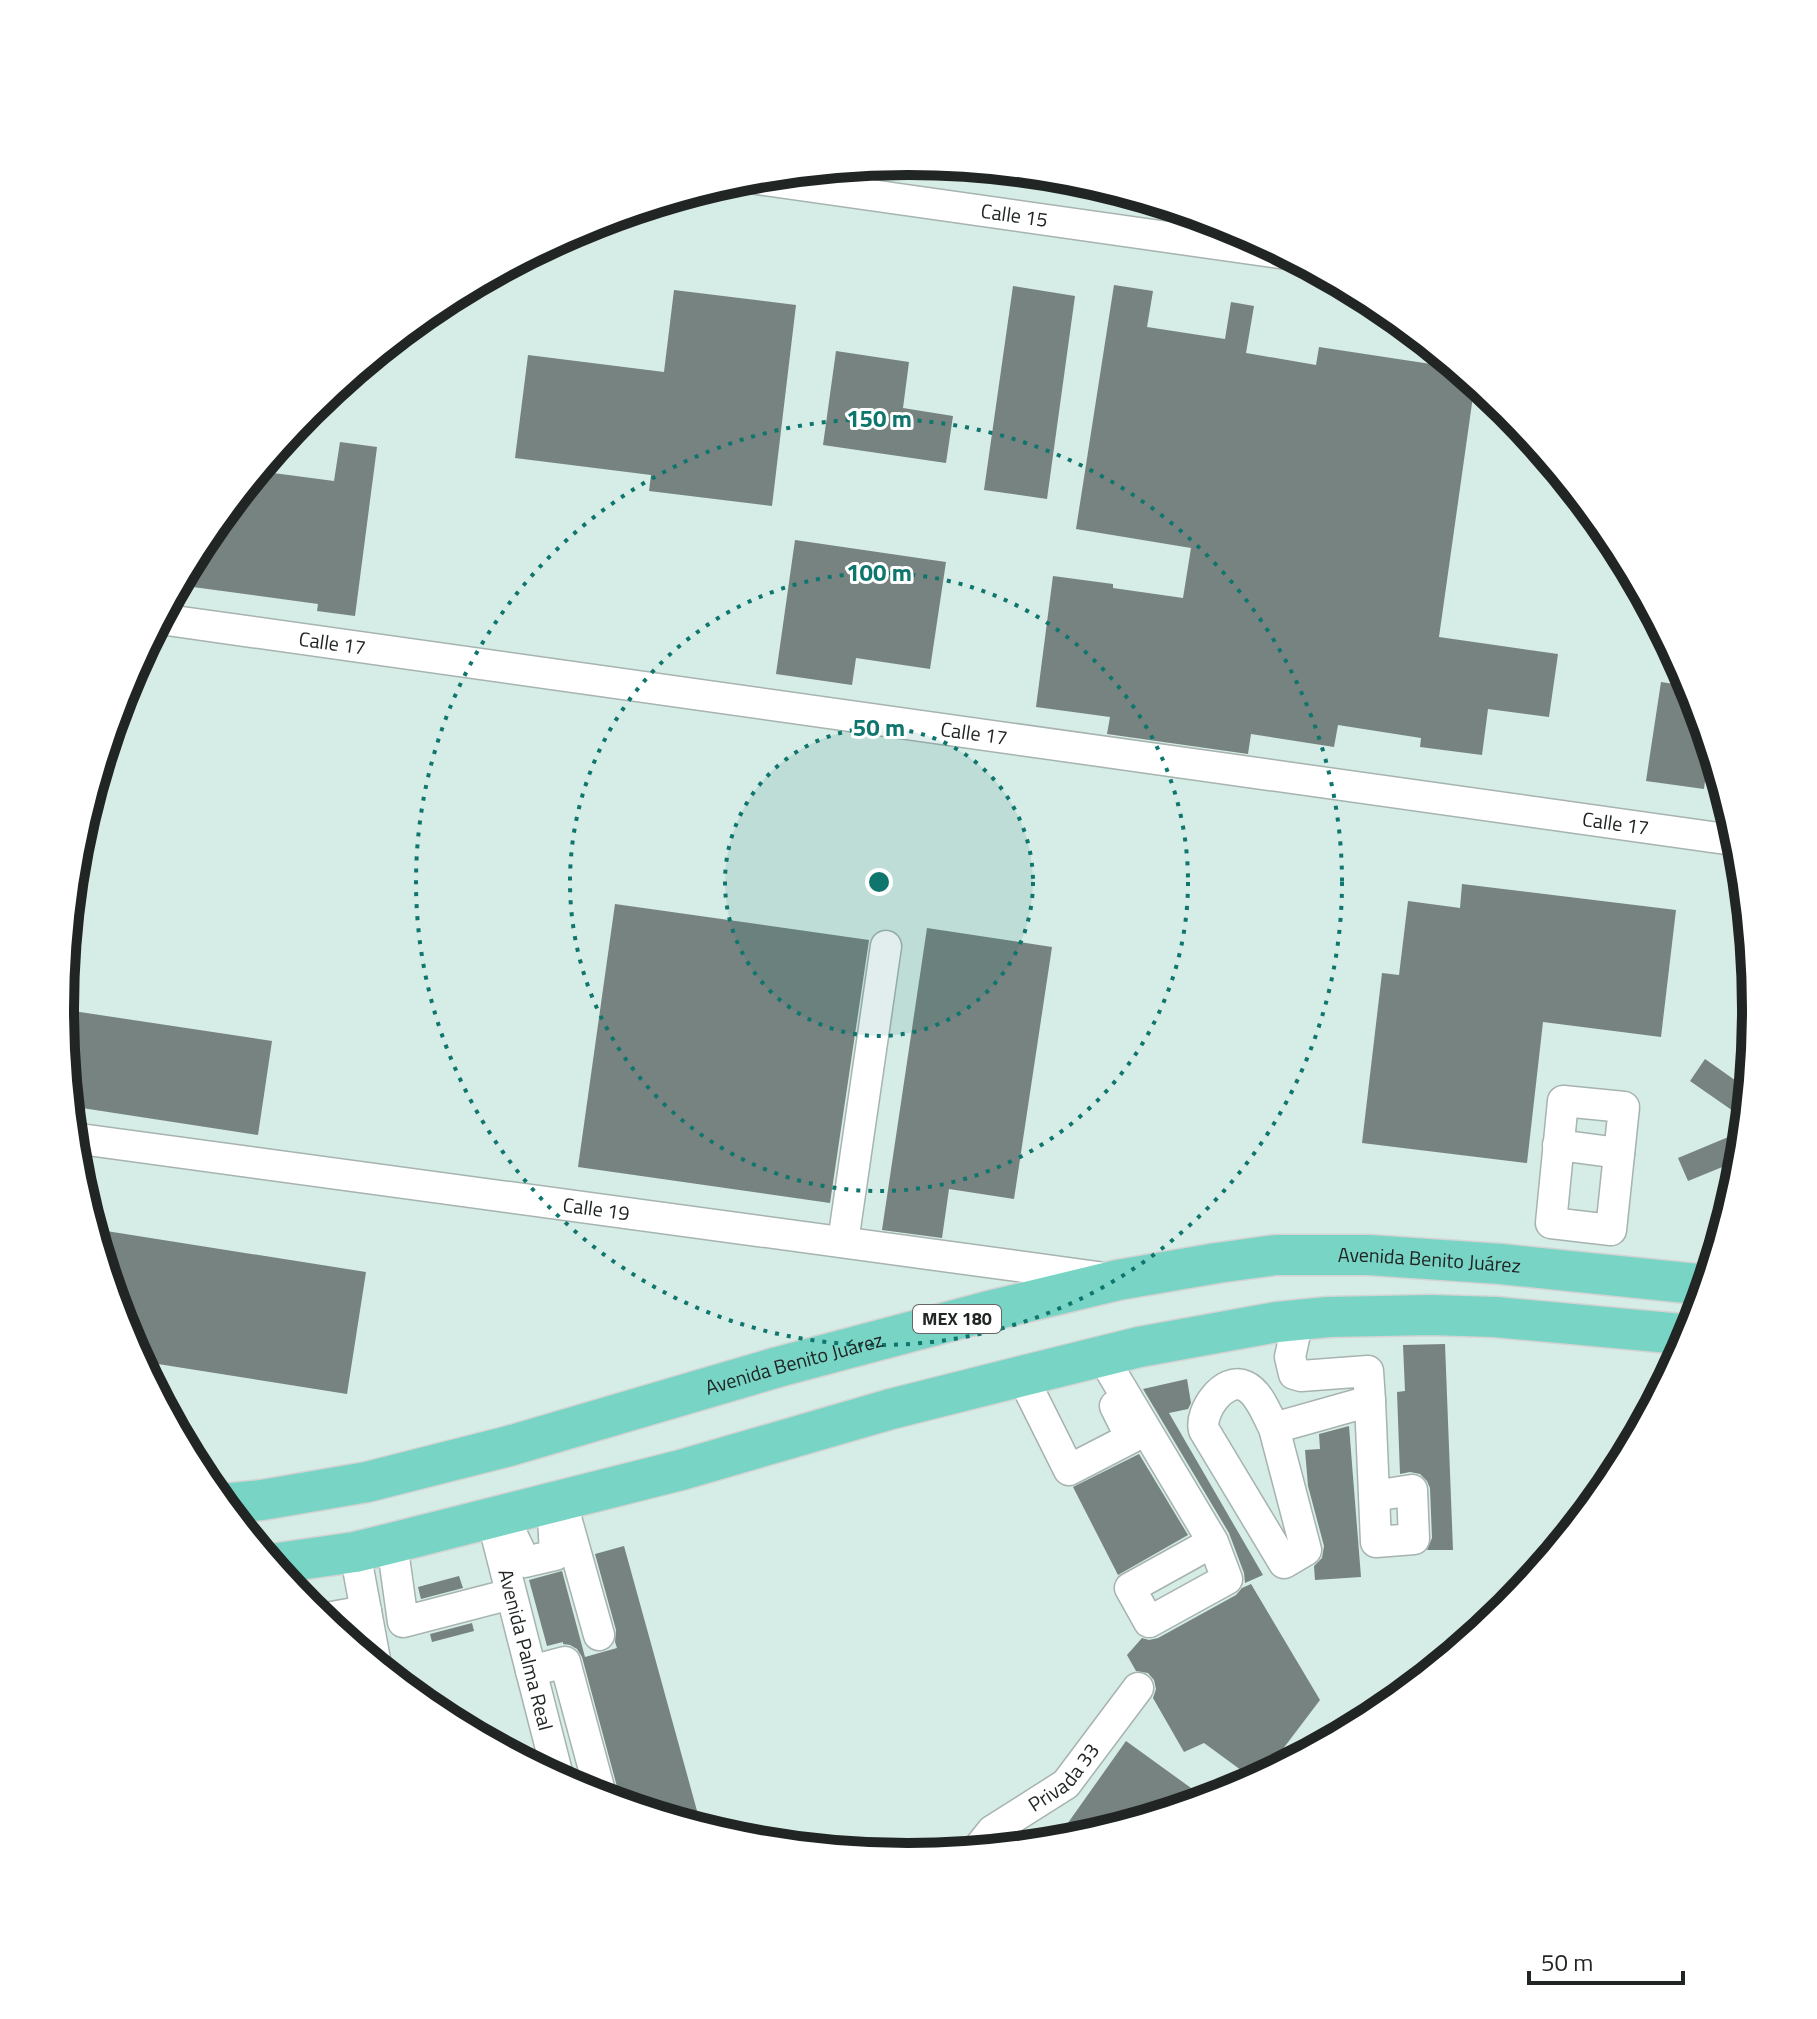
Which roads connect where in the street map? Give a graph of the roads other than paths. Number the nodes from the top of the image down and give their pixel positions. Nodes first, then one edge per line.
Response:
1 (790, 184) edge
2 (1250, 249) edge
3 (171, 620) edge
4 (1725, 839) edge
5 (886, 946) dead end
6 (85, 1140) edge
7 (1558, 1145) junction
8 (1619, 1153) junction
9 (1611, 1230) junction
10 (843, 1242) junction
11 (1606, 1275) junction
12 (1118, 1280) junction
13 (1697, 1284) edge
14 (1281, 1322) junction
15 (1677, 1334) edge
16 (1096, 1358) junction
17 (1022, 1376) junction
18 (1370, 1393) junction
19 (1274, 1428) junction
20 (1374, 1496) dead end
21 (557, 1502) junction
22 (235, 1503) edge
23 (498, 1517) junction
24 (1213, 1542) dead end
25 (374, 1548) junction
26 (283, 1562) edge
27 (511, 1594) junction
28 (366, 1611) junction
29 (336, 1616) edge
30 (599, 1635) dead end
31 (368, 1646) edge
32 (531, 1671) junction
33 (1138, 1688) dead end
34 (555, 1765) edge
35 (598, 1783) edge
36 (985, 1840) edge

1 - 2 street, Calle 15
3 - 4 street, Calle 17
5 - 10 street
6 - 10 street, Calle 19
7 - 8 street
7 - 8 street
7 - 9 street
8 - 9 street
9 - 11 street
10 - 12 street, Calle 19
11 - 12 main road, Avenida Benito Juárez / MEX 180
11 - 13 main road, Avenida Benito Juárez / MEX 180
12 - 22 main road, Avenida Benito Juárez / MEX 180
14 - 15 main road
14 - 16 main road
14 - 18 street
16 - 17 main road
16 - 17 street
16 - 24 street
17 - 21 main road
18 - 19 street
18 - 20 street
19 - 19 street
21 - 23 main road
21 - 30 street
23 - 25 main road
23 - 27 street, Avenida Palma Real
25 - 26 main road
25 - 27 street
25 - 28 street
27 - 32 street, Avenida Palma Real
28 - 29 street
28 - 31 street
32 - 34 street, Avenida Palma Real
32 - 35 street
33 - 36 street, Privada 33

